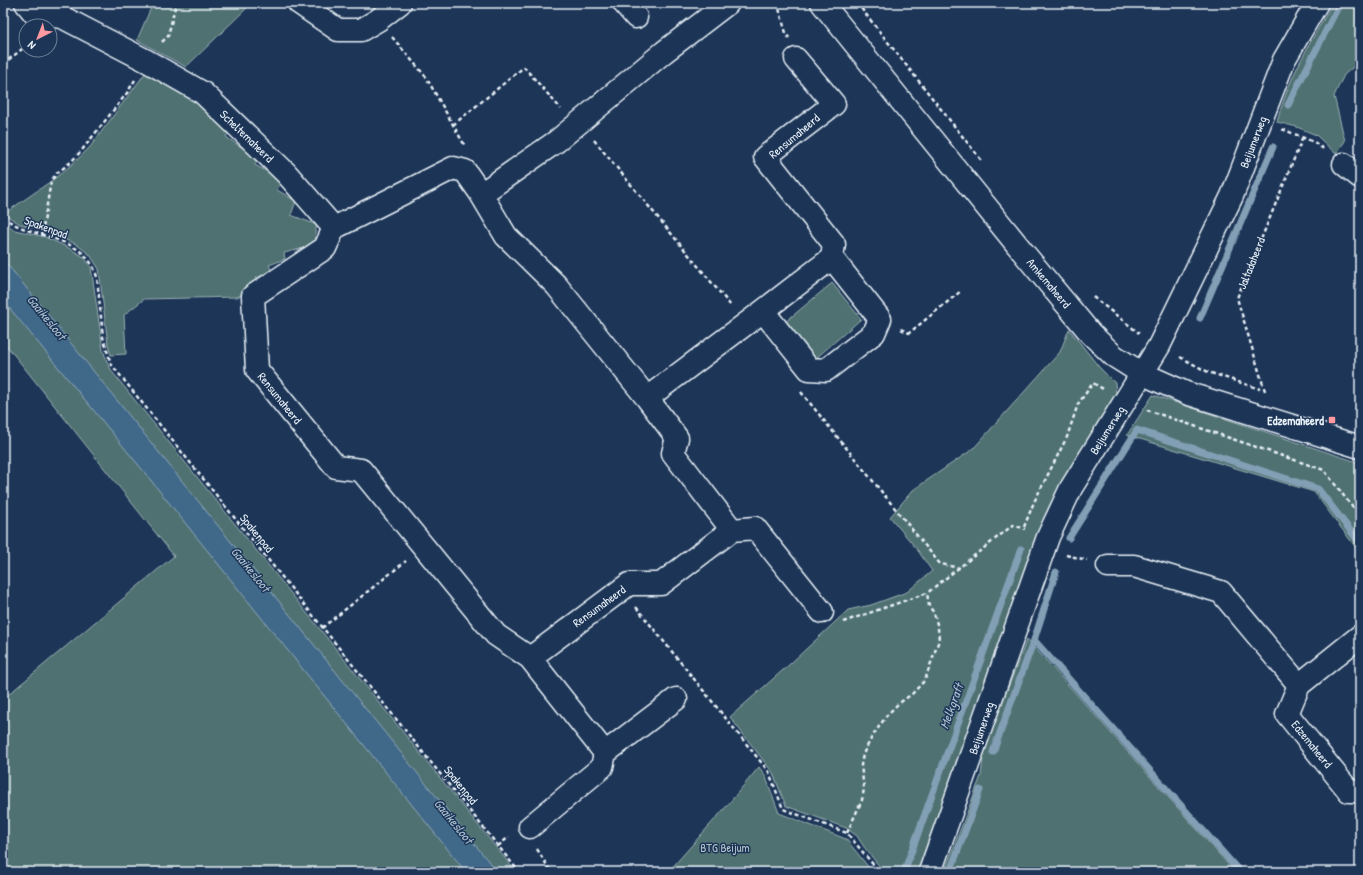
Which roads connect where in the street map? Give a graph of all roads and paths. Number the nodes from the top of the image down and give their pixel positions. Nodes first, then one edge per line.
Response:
1 (26, 3) edge
2 (176, 3) edge
3 (299, 3) edge
4 (400, 3) edge
5 (728, 3) edge
6 (776, 3) edge
7 (822, 3) edge
8 (857, 3) edge
9 (1317, 3) edge
10 (378, 20) junction
11 (18, 52) edge
12 (796, 59) joint
13 (147, 60) junction
14 (3, 64) edge
15 (453, 124) junction
16 (576, 127) junction
17 (1276, 127) dead end
18 (1303, 137) junction
19 (985, 164) dead end
20 (465, 171) junction
21 (1352, 171) edge
22 (481, 194) junction
23 (3, 217) edge
24 (334, 228) junction
25 (42, 234) junction
26 (832, 258) junction
27 (961, 291) dead end
28 (1089, 294) dead end
29 (763, 311) junction
30 (880, 319) junction
31 (1159, 346) junction
32 (1141, 374) junction
33 (1265, 391) joint
34 (647, 398) junction
35 (1124, 402) junction
36 (1360, 447) edge
37 (1360, 517) edge
38 (1024, 528) junction
39 (732, 530) junction
40 (1047, 542) junction
41 (423, 547) junction
42 (1108, 566) joint
43 (621, 589) junction
44 (927, 593) junction
45 (822, 612) joint
46 (322, 628) junction
47 (1360, 636) edge
48 (530, 658) junction
49 (1299, 685) junction
50 (676, 699) dead end
51 (605, 753) junction
52 (1360, 791) edge
53 (522, 830) joint
54 (847, 833) junction
55 (498, 846) junction
56 (519, 872) edge
57 (874, 872) edge
58 (930, 872) edge

1 - 13 street, Scheltemaheerd
2 - 13 path
3 - 10 street
4 - 10 street
5 - 16 street
6 - 12 path
7 - 32 street, Amkemaheerd
8 - 19 path
9 - 31 street, Beijumerweg
10 - 15 path
11 - 14 path
12 - 26 street, Rensumaheerd
13 - 24 street, Scheltemaheerd
13 - 25 path
15 - 16 path
15 - 20 path
16 - 22 street
17 - 18 path
18 - 21 path
18 - 33 path, Jaltadaheerd
20 - 22 street
20 - 24 street
22 - 34 street
23 - 25 path, Spakenpad
24 - 41 street, Rensumaheerd
25 - 46 path, Spakenpad
26 - 29 street
26 - 30 street
27 - 30 path
28 - 31 path, Amkemaheerd
29 - 30 street
29 - 34 street
31 - 32 street, Beijumerweg
31 - 33 path, Amkemaheerd
32 - 35 street, Beijumerweg
32 - 36 street, Amkemaheerd
34 - 39 street
35 - 37 path
35 - 38 path
35 - 40 street, Beijumerweg
38 - 40 path
38 - 44 path
39 - 43 street, Rensumaheerd
39 - 45 street
40 - 42 path
40 - 58 street, Beijumerweg
41 - 46 path
41 - 48 street, Rensumaheerd
42 - 49 street
43 - 48 street, Rensumaheerd
43 - 54 path
44 - 45 path
44 - 54 path
46 - 55 path, Spakenpad
47 - 49 street
48 - 51 street, Rensumaheerd
49 - 52 street, Edzemaheerd
50 - 51 street
51 - 53 street
53 - 55 path
54 - 57 path
55 - 56 path, Spakenpad

